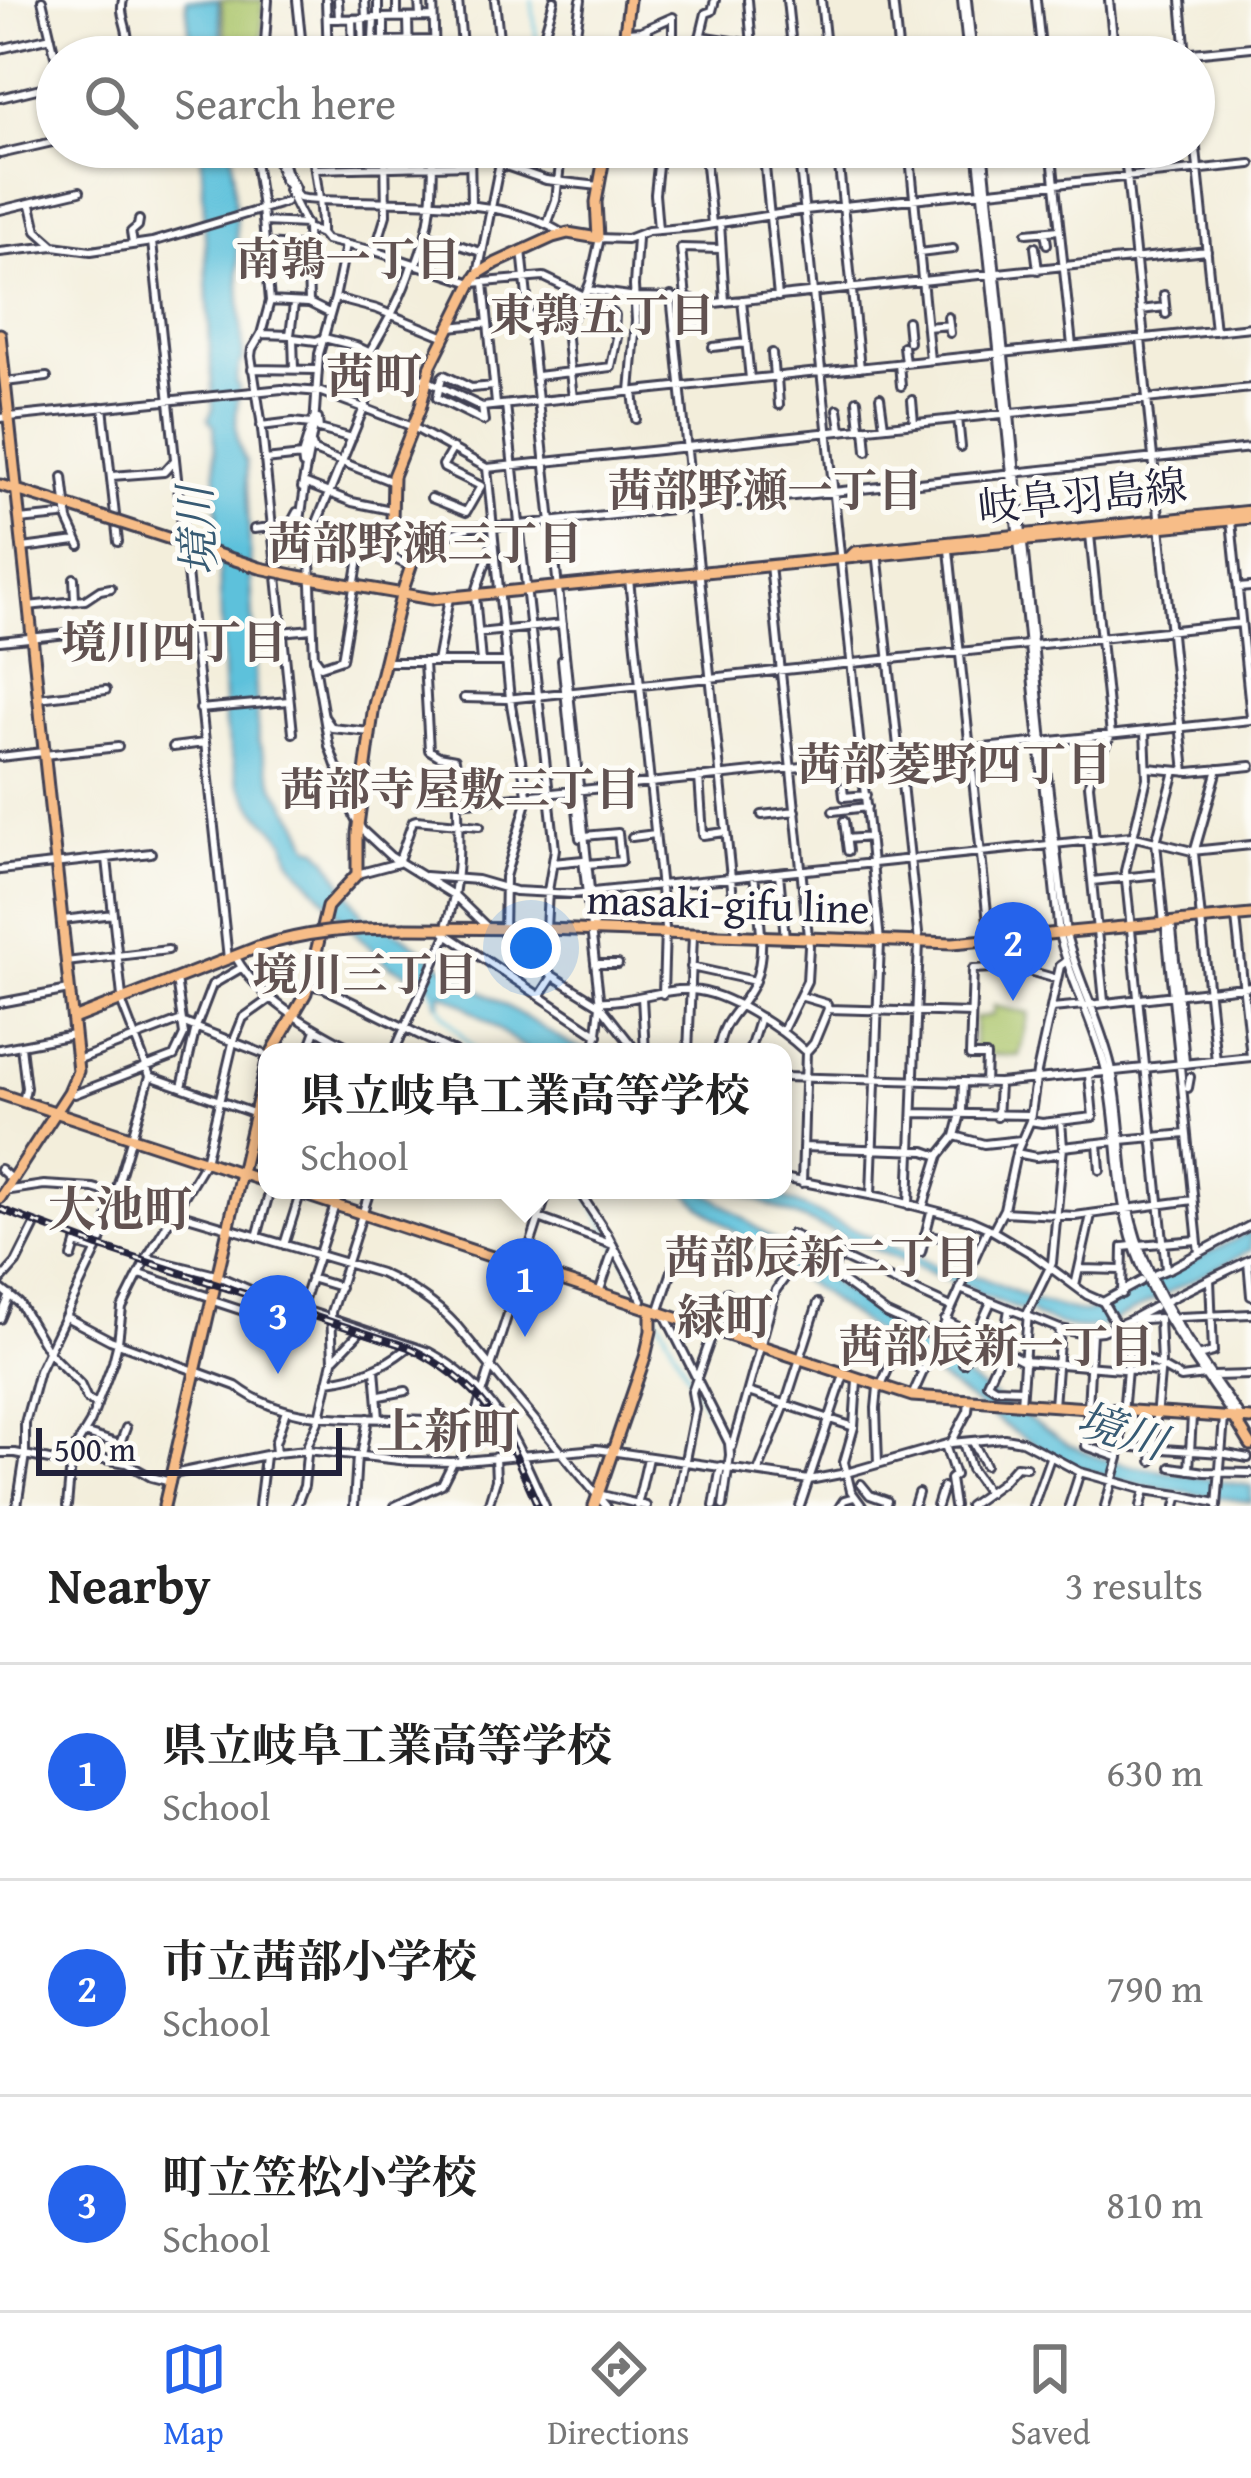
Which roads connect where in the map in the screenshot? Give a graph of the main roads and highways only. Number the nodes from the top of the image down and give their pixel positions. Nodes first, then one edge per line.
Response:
1 (629, 0) edge
2 (626, 36) edge
3 (602, 168) edge
4 (0, 334) edge
5 (1, 348) edge
6 (4, 418) edge
7 (0, 485) edge
8 (16, 489) junction
9 (1251, 515) edge
10 (1160, 523) junction
11 (1019, 539) junction
12 (878, 553) junction
13 (401, 596) junction
14 (1251, 915) edge
15 (73, 1019) junction
16 (277, 1043) edge
17 (0, 1094) edge
18 (258, 1102) edge
19 (56, 1113) junction
20 (240, 1173) junction
21 (258, 1181) edge
22 (1, 1194) edge
23 (318, 1199) edge
24 (657, 1313) junction
25 (1238, 1419) edge
26 (1251, 1432) edge
27 (1251, 1445) edge
28 (600, 1503) edge
29 (164, 1506) edge

1 - 2 main road
3 - 13 main road
4 - 5 main road
5 - 6 main road
6 - 8 main road
7 - 8 main road, 岐阜羽島線
8 - 13 main road, 岐阜羽島線, bridge
8 - 15 main road
9 - 10 main road, 岐阜羽島線
9 - 10 main road, 岐阜羽島線
10 - 11 main road, 岐阜羽島線
10 - 11 main road, 岐阜羽島線
11 - 12 main road, 岐阜羽島線
11 - 12 main road, 岐阜羽島線
12 - 13 main road, 岐阜羽島線
13 - 16 main road
14 - 15 main road, masaki-gifu line, bridge
15 - 19 main road
17 - 19 main road
18 - 20 main road
19 - 20 main road
19 - 22 main road
20 - 21 main road
20 - 29 main road
23 - 24 main road
24 - 25 main road
24 - 28 main road
25 - 26 main road
25 - 27 main road

